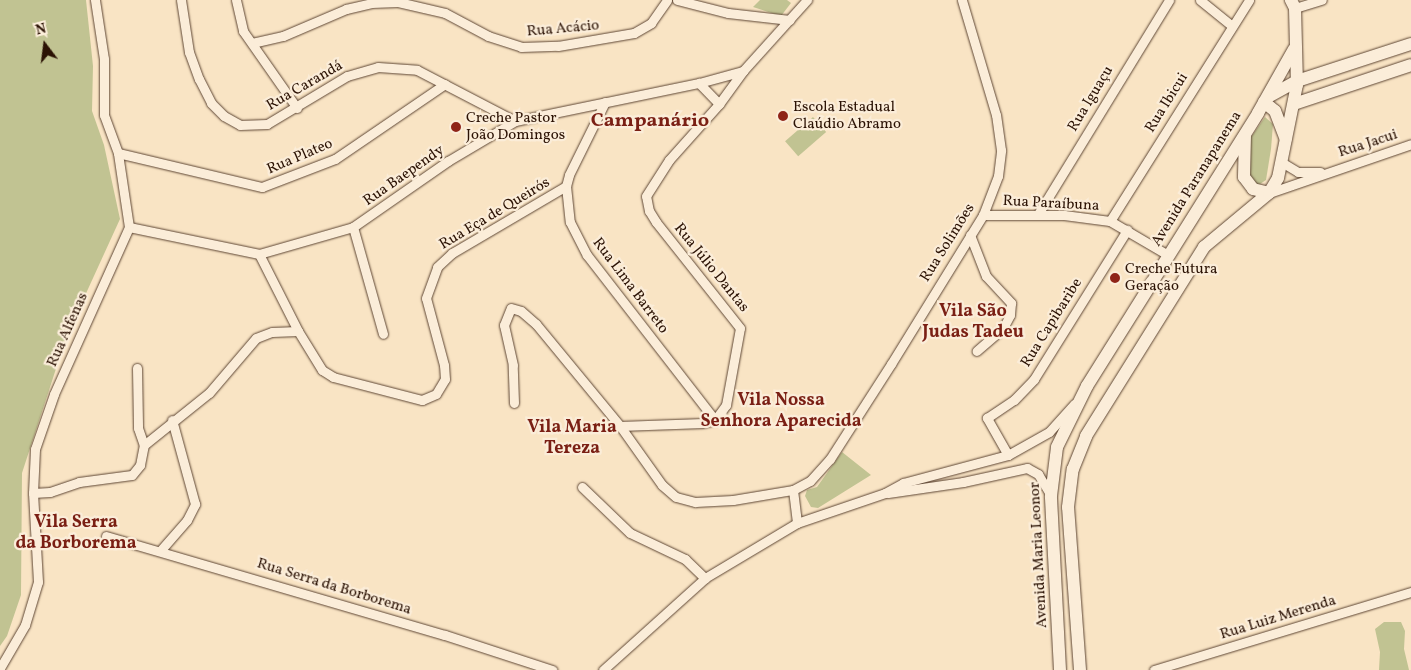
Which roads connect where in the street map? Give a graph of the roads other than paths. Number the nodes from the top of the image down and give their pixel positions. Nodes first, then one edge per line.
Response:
1 (95, 0) edge
2 (181, 0) edge
3 (236, 0) edge
4 (667, 0) edge
5 (677, 0) edge
6 (962, 0) edge
7 (1169, 0) edge
8 (1200, 0) edge
9 (1249, 0) edge
10 (1322, 0) edge
11 (803, 1) edge
12 (1293, 4) edge
13 (790, 20) junction
14 (1232, 26) junction
15 (252, 43) junction
16 (1411, 44) edge
17 (1294, 48) junction
18 (1411, 65) edge
19 (743, 71) junction
20 (1297, 81) junction
21 (699, 83) junction
22 (445, 84) junction
23 (1266, 100) junction
24 (605, 102) junction
25 (719, 104) junction
26 (1294, 104) junction
27 (297, 108) junction
28 (515, 121) junction
29 (1246, 132) junction
30 (1286, 141) junction
31 (1411, 144) edge
32 (118, 153) junction
33 (1283, 163) junction
34 (1332, 169) junction
35 (566, 186) junction
36 (1269, 193) junction
37 (1038, 214) junction
38 (983, 215) junction
39 (1110, 221) junction
40 (129, 227) junction
41 (353, 227) junction
42 (1127, 230) junction
43 (970, 235) junction
44 (259, 254) junction
45 (1168, 256) junction
46 (298, 331) junction
47 (383, 334) dead end
48 (976, 351) dead end
49 (137, 368) dead end
50 (1087, 386) junction
51 (514, 403) dead end
52 (172, 420) junction
53 (715, 420) junction
54 (620, 426) junction
55 (144, 444) junction
56 (1008, 456) junction
57 (582, 487) dead end
58 (793, 490) junction
59 (33, 493) junction
60 (885, 493) junction
61 (1051, 496) junction
62 (797, 523) junction
63 (106, 536) dead end
64 (160, 551) junction
65 (705, 578) junction
66 (1074, 591) junction
67 (1411, 592) edge
68 (1057, 594) junction
69 (0, 668) edge
70 (552, 670) edge
71 (603, 670) edge
72 (1060, 670) edge
73 (1080, 670) edge
74 (1154, 670) edge

1 - 32 street
2 - 27 street, Rua Carandá
3 - 15 street
4 - 15 street, Rua Acácio
5 - 13 street
6 - 38 street, Rua Solimões
7 - 37 street, Rua Iguaçu
8 - 14 street
9 - 14 street, Rua Ibicui
10 - 12 street
11 - 13 street
12 - 17 street
13 - 19 street
14 - 39 street, Rua Ibicui
15 - 27 street
16 - 20 street, Avenida Paranapanema
17 - 20 street
17 - 23 street
18 - 26 street
19 - 21 street, Rua Baependy
19 - 25 street, Rua Júlio Dantas
20 - 23 street, Avenida Paranapanema
20 - 26 street
21 - 24 street, Rua Baependy
21 - 25 street
22 - 27 street, Rua Carandá
22 - 28 street, Rua Carandá
22 - 32 street, Rua Plateo
23 - 29 street, Avenida Paranapanema
23 - 30 street
24 - 28 street, Rua Baependy
24 - 35 street, Rua Lima Barreto
25 - 53 street, Rua Júlio Dantas
26 - 30 street
28 - 41 street, Rua Baependy
29 - 36 street
29 - 45 street, Avenida Paranapanema
30 - 33 street
31 - 34 street, Rua Jacui
32 - 40 street
33 - 34 street, Rua Jacui
33 - 36 street
34 - 36 street, Rua Jacui
35 - 46 street, Rua Eça de Queirós
35 - 53 street, Rua Lima Barreto
36 - 66 street
37 - 38 street, Rua Paraíbuna
37 - 39 street, Rua Paraíbuna
38 - 43 street, Rua Solimões
39 - 42 street, Rua Paraíbuna
40 - 44 street, Rua Baependy
40 - 59 street, Rua Alfenas
41 - 44 street, Rua Baependy
41 - 47 street
42 - 45 street, Rua Paraíbuna
42 - 56 street, Rua Capibaribe
43 - 48 street
43 - 58 street, Rua Solimões
44 - 46 street, Rua Eça de Queirós
45 - 50 street, Avenida Paranapanema
46 - 52 street
49 - 55 street
50 - 56 street, Avenida Paranapanema
50 - 61 street, Avenida Maria Leonor
51 - 54 street
52 - 55 street
52 - 64 street
53 - 54 street
54 - 58 street
55 - 59 street
56 - 60 street, Avenida Paranapanema
57 - 65 street
58 - 62 street
59 - 69 street, Rua Alfenas
60 - 61 street, Avenida Paranapanema
60 - 62 street, Avenida Paranapanema
61 - 68 street, Avenida Maria Leonor
62 - 65 street, Avenida Paranapanema
63 - 64 street, Rua Serra da Borborema
64 - 70 street, Rua Serra da Borborema
65 - 71 street, Avenida Paranapanema
66 - 68 street
66 - 73 street
67 - 74 street, Rua Luiz Merenda
68 - 72 street, Avenida Maria Leonor

